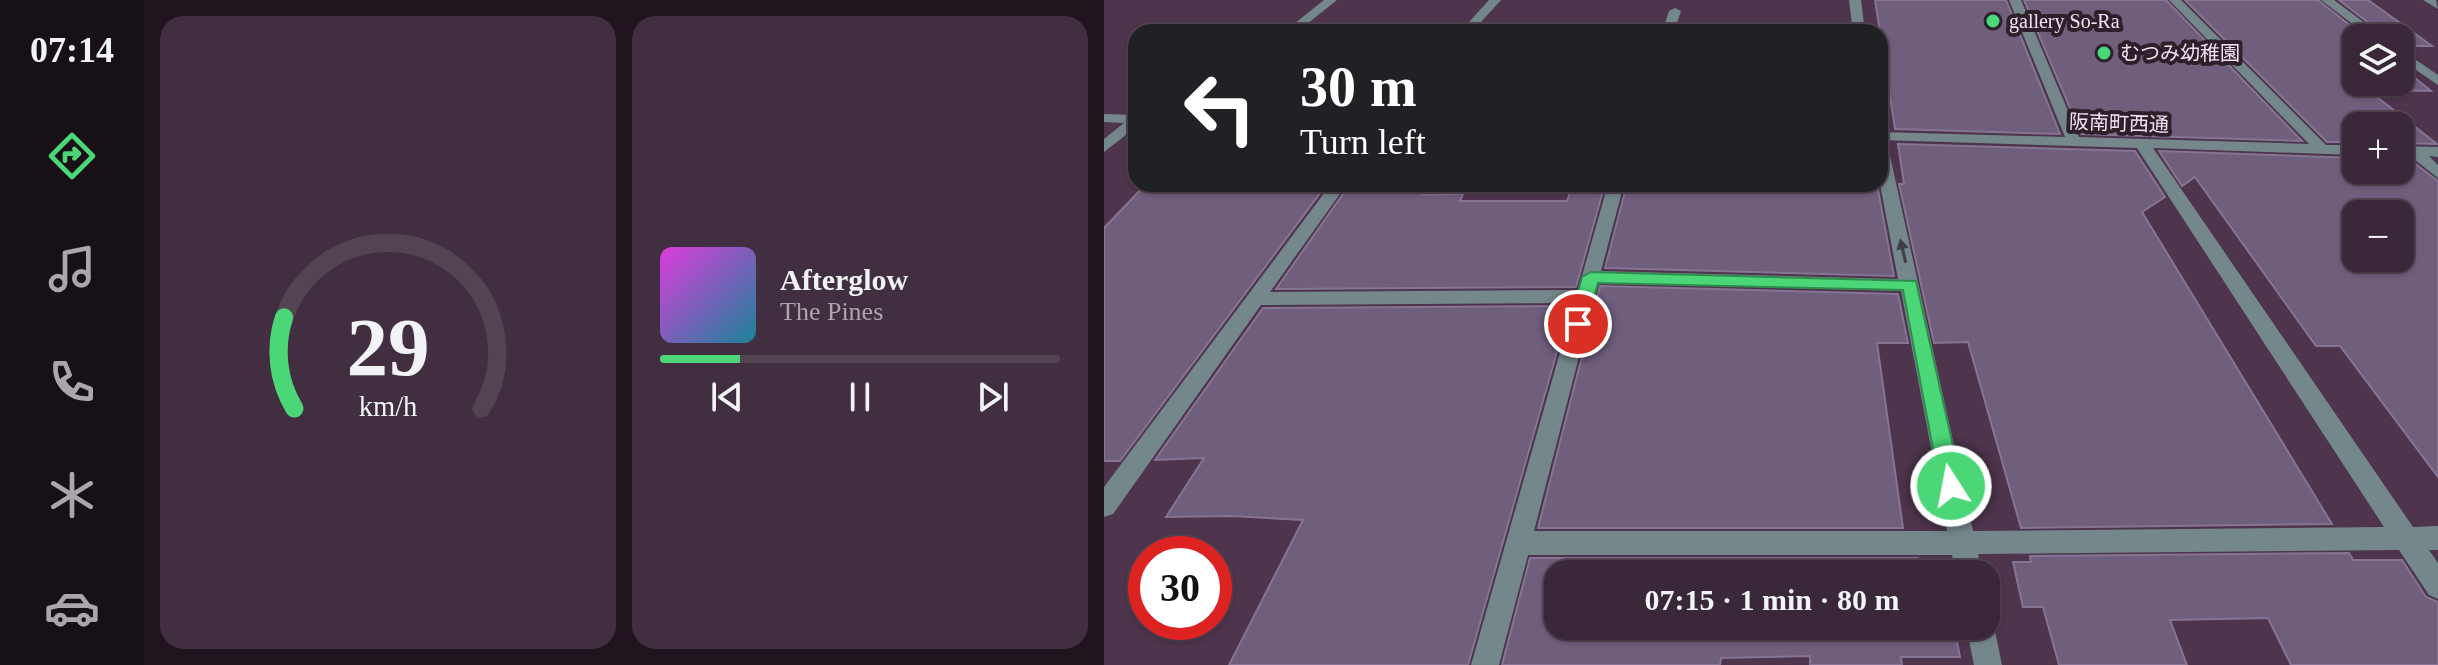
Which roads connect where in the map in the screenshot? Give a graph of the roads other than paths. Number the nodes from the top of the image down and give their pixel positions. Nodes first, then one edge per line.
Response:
1 (1331, 0) edge
2 (1495, 0) edge
3 (1855, 0) edge
4 (2015, 0) edge
5 (2175, 0) edge
6 (2327, 0) edge
7 (2429, 0) edge
8 (2438, 6) edge
9 (1675, 11) dead end
10 (1300, 24) edge
11 (1473, 24) edge
12 (1671, 24) edge
13 (1858, 24) edge
14 (2360, 24) edge
15 (2414, 63) edge
16 (2438, 81) edge
17 (1104, 118) edge
18 (1128, 120) edge
19 (1128, 127) edge
20 (1888, 136) edge
21 (2074, 142) junction
22 (2142, 144) junction
23 (1104, 147) edge
24 (2322, 149) junction
25 (2342, 150) edge
26 (2414, 151) edge
27 (2438, 152) edge
28 (2414, 156) edge
29 (2438, 173) edge
30 (1888, 184) edge
31 (1333, 192) edge
32 (1614, 192) edge
33 (1910, 285) junction
34 (1588, 287) junction
35 (1255, 299) junction
36 (1104, 506) edge
37 (2407, 538) junction
38 (2438, 538) edge
39 (1518, 543) junction
40 (1963, 543) junction
41 (1966, 560) edge
42 (2438, 586) edge
43 (1983, 640) edge
44 (1485, 665) edge
45 (1988, 665) edge

1 - 10 street
2 - 11 street
3 - 13 street
4 - 21 street
5 - 24 street
6 - 14 street
7 - 8 street
9 - 12 street
15 - 16 street
17 - 18 street
19 - 23 street
20 - 21 street, 阪南町西通
21 - 22 street, 阪南町西通
22 - 24 street, 阪南町西通
22 - 37 street
24 - 25 street, 阪南町西通
26 - 27 street
28 - 29 street
33 -> 30 street
31 - 35 street
32 - 34 street
33 - 34 street
33 - 40 street
34 - 35 street
34 - 39 street
35 - 36 street
37 - 38 street
37 - 40 street
37 - 42 street
39 - 40 street
39 - 44 street
40 - 41 street
43 - 45 street

